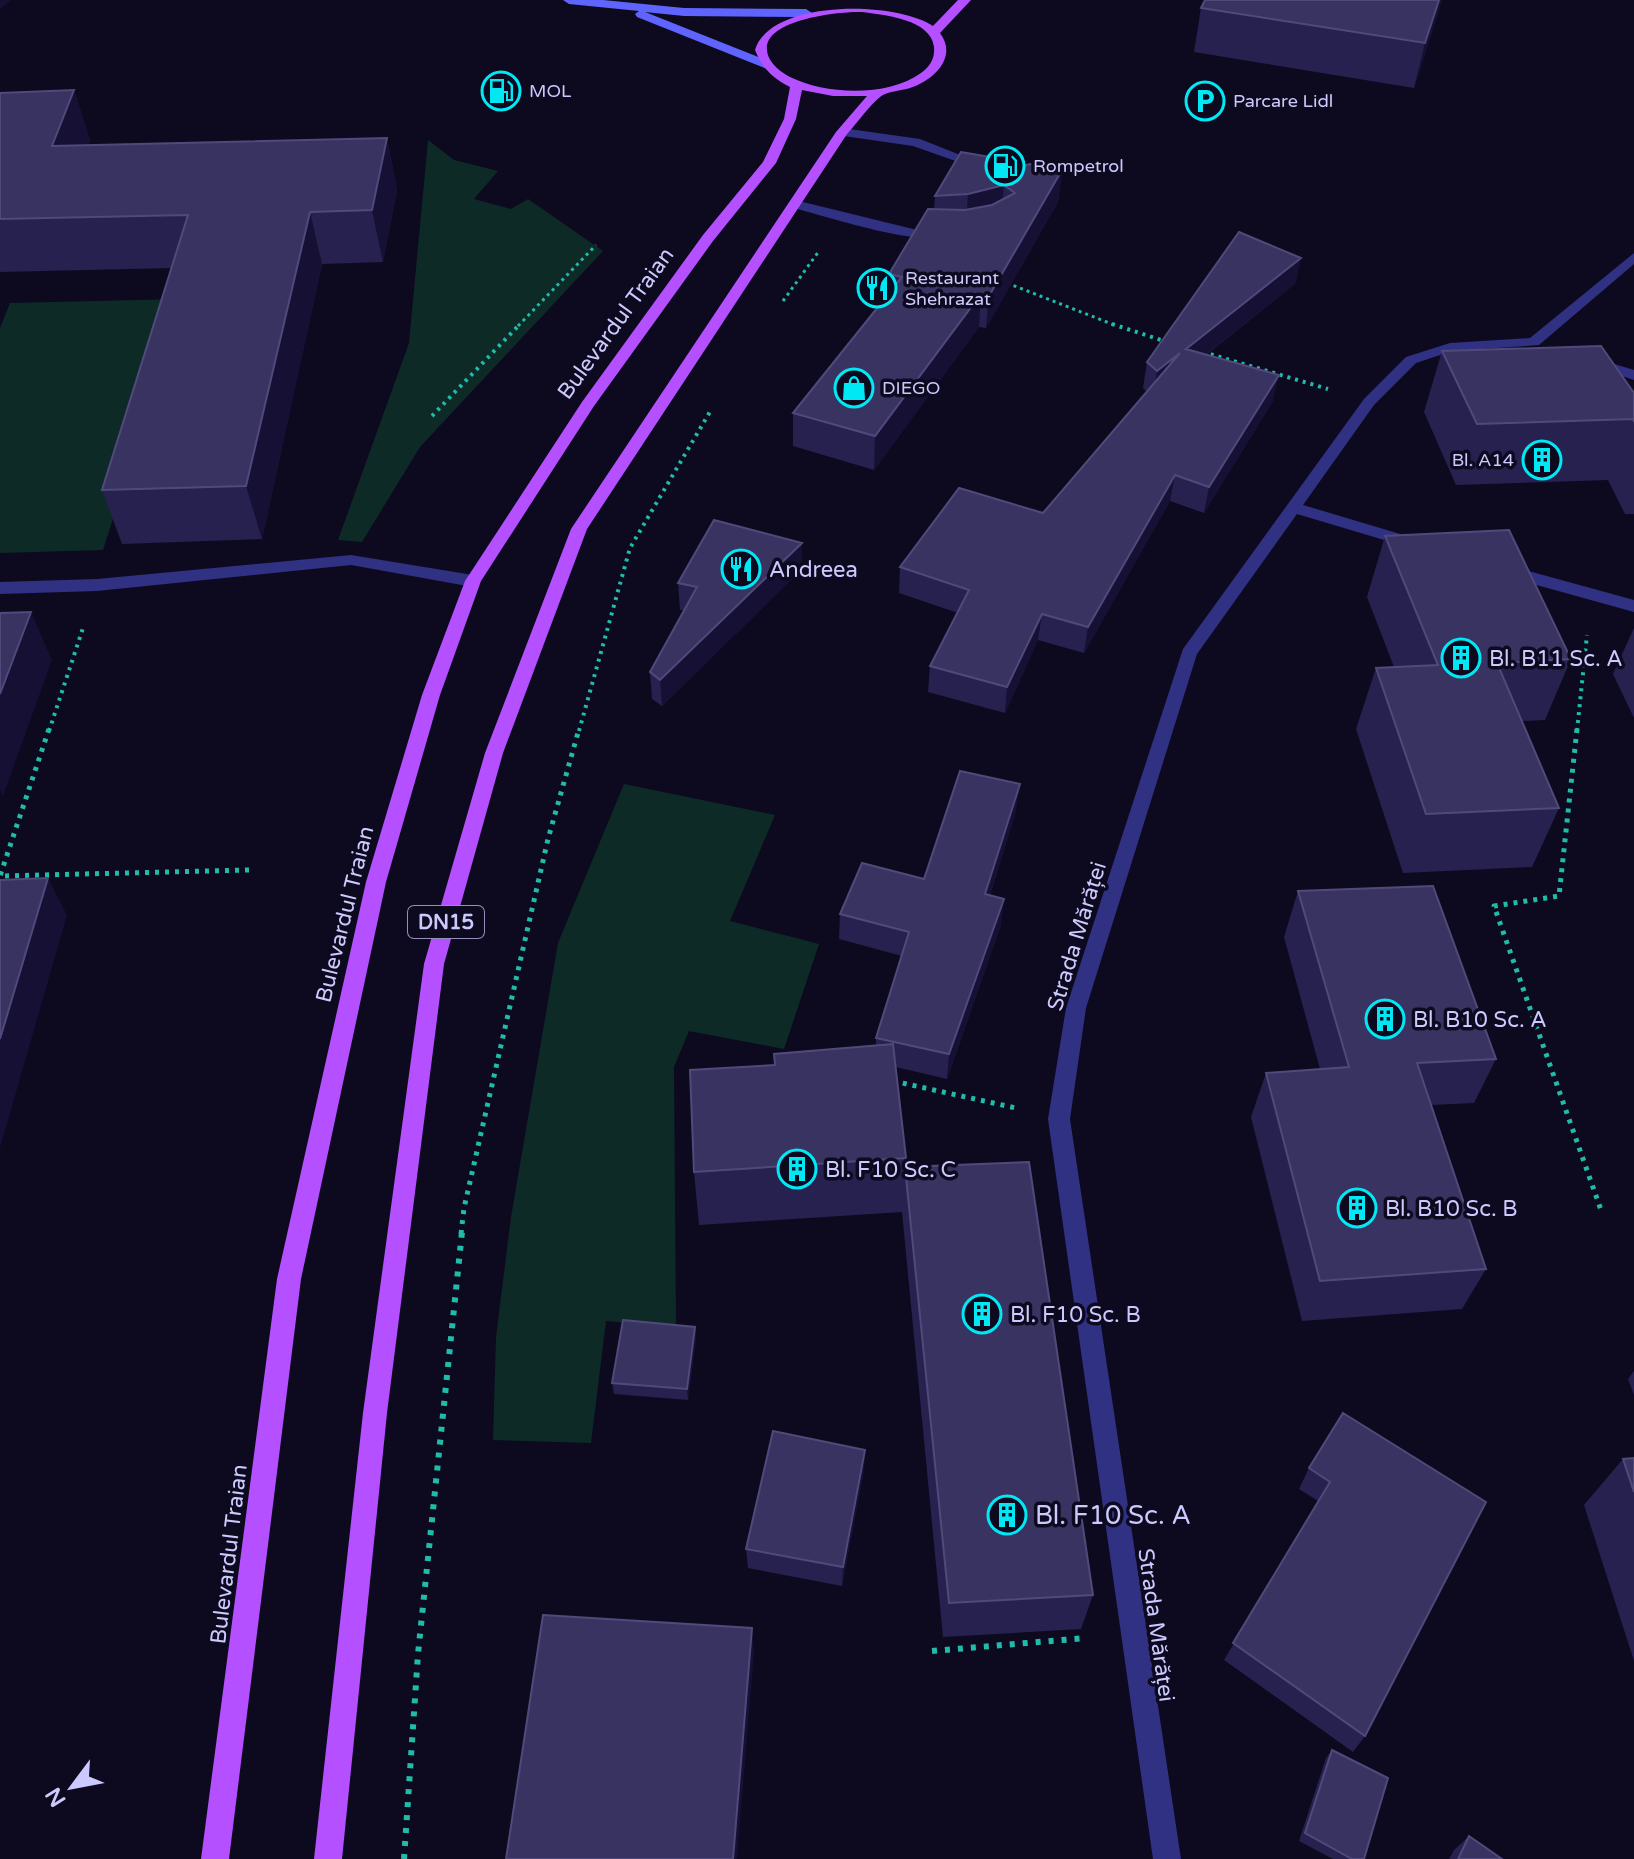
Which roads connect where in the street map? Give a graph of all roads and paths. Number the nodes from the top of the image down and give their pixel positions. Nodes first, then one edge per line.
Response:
1 (569, 0) edge
2 (847, 0) edge
3 (965, 0) edge
4 (619, 5) junction
5 (826, 9) junction
6 (806, 13) junction
7 (933, 33) junction
8 (767, 65) junction
9 (797, 85) junction
10 (878, 92) junction
11 (842, 132) junction
12 (996, 177) edge
13 (795, 204) junction
14 (844, 217) junction
15 (956, 234) edge
16 (596, 245) dead end
17 (1634, 257) edge
18 (1010, 284) edge
19 (780, 306) dead end
20 (1172, 344) edge
21 (1203, 352) edge
22 (1577, 356) edge
23 (1634, 375) edge
24 (1340, 392) dead end
25 (714, 405) dead end
26 (432, 416) dead end
27 (1294, 508) junction
28 (1428, 547) edge
29 (1487, 565) edge
30 (473, 581) junction
31 (97, 585) junction
32 (0, 588) edge
33 (1591, 595) junction
34 (1634, 606) edge
35 (250, 870) dead end
36 (890, 1081) edge
37 (1024, 1110) dead end
38 (1601, 1210) dead end
39 (1098, 1637) dead end
40 (932, 1651) dead end
41 (215, 1859) edge
42 (328, 1859) edge
43 (404, 1859) edge
44 (1167, 1859) edge

1 - 4 street
2 - 5 main road
3 - 7 main road
4 - 6 street
4 - 8 street
5 - 6 main road
5 - 7 main road
6 - 8 main road
7 - 10 main road
8 - 9 main road
9 - 10 main road
9 - 30 main road, Bulevardul Traian
10 - 11 main road, DN15
11 - 12 street
11 - 13 main road, DN15
13 - 14 street
13 - 42 main road, DN15
14 - 15 street
14 - 19 path
16 - 26 path
17 - 27 street, Strada Mărăței
18 - 20 path
21 - 24 path
22 - 23 street
25 - 43 path
27 - 28 street
27 - 44 street, Strada Mărăței
29 - 33 street
30 - 31 street
30 - 41 main road, Bulevardul Traian
31 - 32 street
31 - 35 path
33 - 34 street
33 - 38 path
36 - 37 path
39 - 40 path

